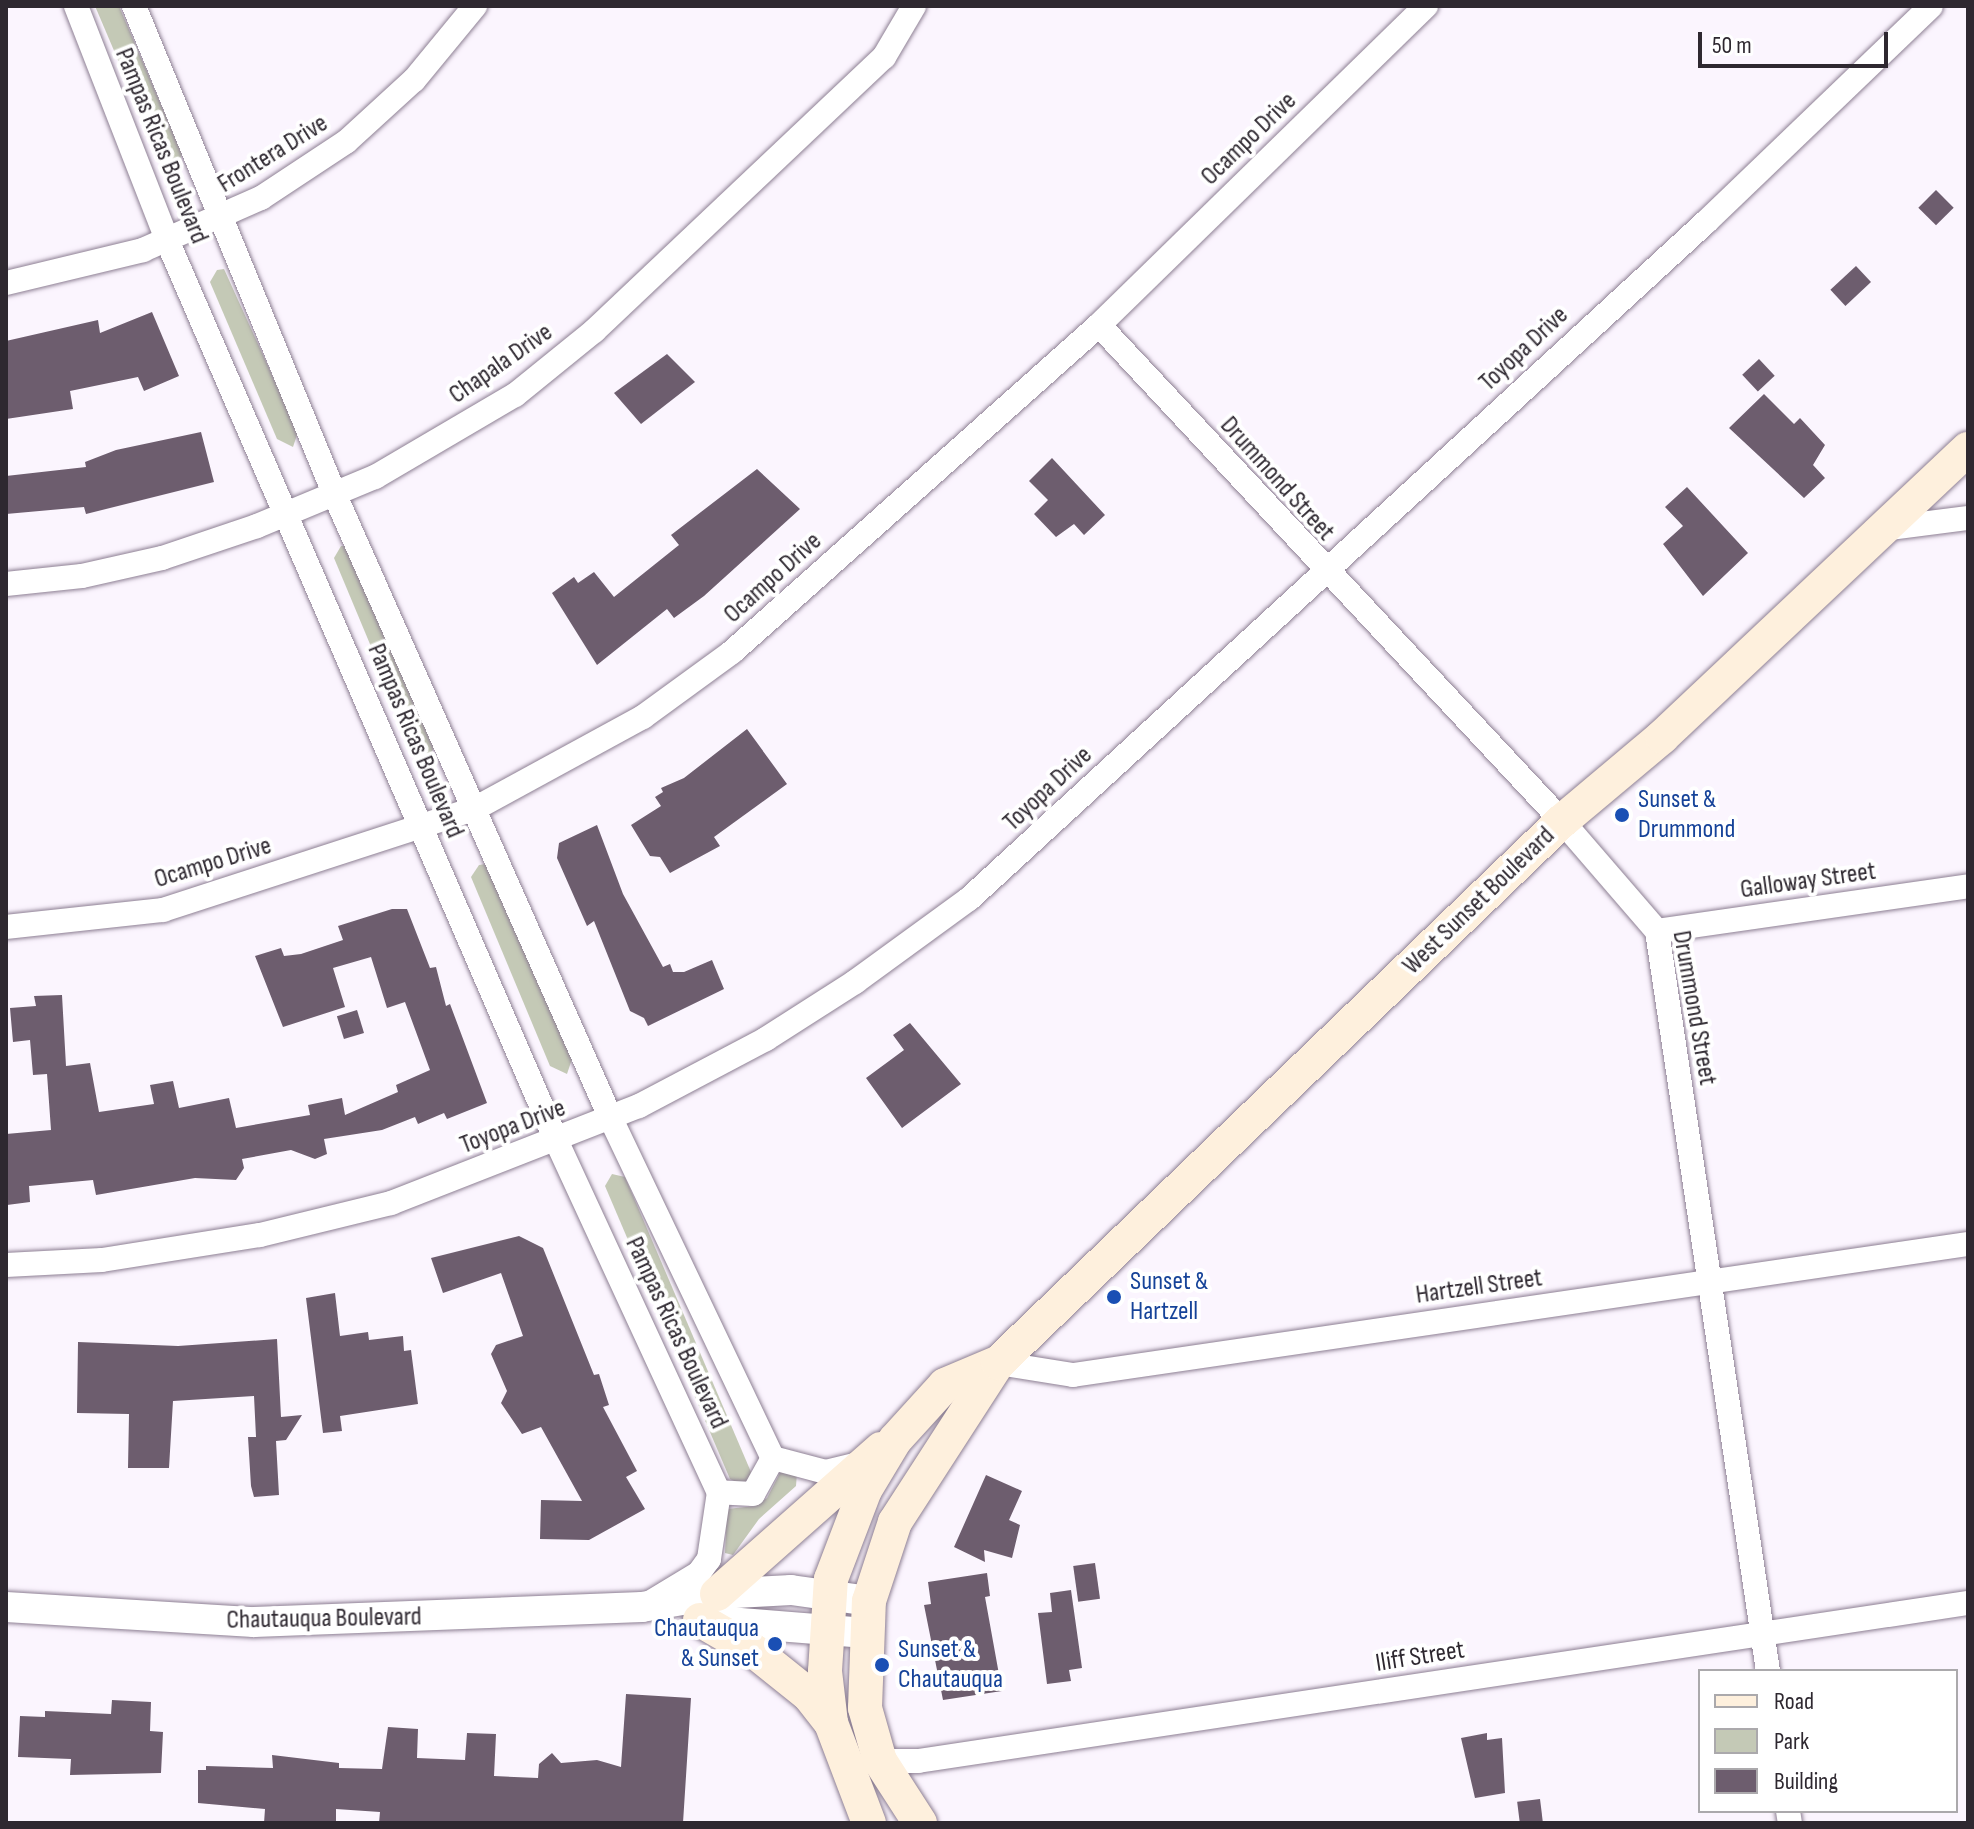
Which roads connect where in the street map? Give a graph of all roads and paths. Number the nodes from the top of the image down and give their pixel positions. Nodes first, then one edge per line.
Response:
1 (76, 6) edge
2 (134, 6) edge
3 (475, 6) edge
4 (914, 6) edge
5 (1426, 6) edge
6 (1931, 6) edge
7 (221, 220) junction
8 (167, 240) junction
9 (6, 283) edge
10 (1099, 325) junction
11 (1968, 449) edge
12 (334, 493) junction
13 (286, 514) junction
14 (1968, 518) edge
15 (1882, 529) junction
16 (1326, 573) junction
17 (6, 584) edge
18 (476, 808) junction
19 (1562, 821) junction
20 (422, 826) junction
21 (1968, 886) edge
22 (6, 927) edge
23 (1657, 931) junction
24 (611, 1119) junction
25 (556, 1140) junction
26 (1968, 1244) edge
27 (6, 1265) edge
28 (1708, 1280) junction
29 (998, 1363) junction
30 (895, 1440) junction
31 (773, 1458) junction
32 (859, 1464) junction
33 (719, 1492) junction
34 (828, 1597) junction
35 (1968, 1603) edge
36 (6, 1607) edge
37 (642, 1607) junction
38 (708, 1607) junction
39 (867, 1617) junction
40 (825, 1632) junction
41 (1762, 1634) junction
42 (1768, 1669) edge
43 (831, 1723) junction
44 (880, 1761) junction
45 (869, 1823) edge
46 (920, 1823) edge

1 - 8 street, Pampas Ricas Boulevard
2 - 7 street, Pampas Ricas Boulevard
3 - 7 street, Frontera Drive
4 - 12 street, Chapala Drive
5 - 10 street, Ocampo Drive
6 - 16 street, Toyopa Drive
7 - 8 street, Frontera Drive
7 - 12 street, Pampas Ricas Boulevard
8 - 9 street, Frontera Drive
8 - 13 street, Pampas Ricas Boulevard
10 - 16 street, Drummond Street
10 - 18 street, Ocampo Drive
11 - 15 main road, West Sunset Boulevard
12 - 13 street, Chapala Drive
12 - 18 street, Pampas Ricas Boulevard
13 - 17 street, Chapala Drive
13 - 20 street, Pampas Ricas Boulevard
14 - 15 street
15 - 19 main road, West Sunset Boulevard
16 - 19 street, Drummond Street
16 - 24 street, Toyopa Drive
18 - 20 street, Ocampo Drive
18 - 24 street, Pampas Ricas Boulevard
19 - 23 street, Drummond Street
19 - 29 main road, West Sunset Boulevard
20 - 22 street, Ocampo Drive
20 - 25 street, Pampas Ricas Boulevard
21 - 23 street, Galloway Street
23 - 28 street, Drummond Street
24 - 25 street, Toyopa Drive
24 - 31 street, Pampas Ricas Boulevard
25 - 27 street, Toyopa Drive
25 - 33 street, Pampas Ricas Boulevard
26 - 28 street, Hartzell Street
28 - 29 street, Hartzell Street
28 - 41 street, Drummond Street
29 - 30 main road, West Sunset Boulevard
29 - 39 main road, West Sunset Boulevard
30 - 32 main road
30 - 34 main road, West Sunset Boulevard
31 - 32 street
31 - 33 street
32 - 38 main road
33 - 37 street
34 - 38 street, Chautauqua Boulevard
34 - 39 street, Chautauqua Boulevard
34 - 40 main road, West Sunset Boulevard
35 - 41 street, Iliff Street
36 - 37 street, Chautauqua Boulevard
37 - 38 street, Chautauqua Boulevard
38 - 40 street, Chautauqua Boulevard
38 - 43 main road
39 - 40 street, Chautauqua Boulevard
39 - 44 main road, West Sunset Boulevard
40 - 43 main road, West Sunset Boulevard
41 - 42 street, Drummond Street
41 - 44 street, Iliff Street
43 - 45 main road, West Sunset Boulevard
44 - 46 main road, West Sunset Boulevard

